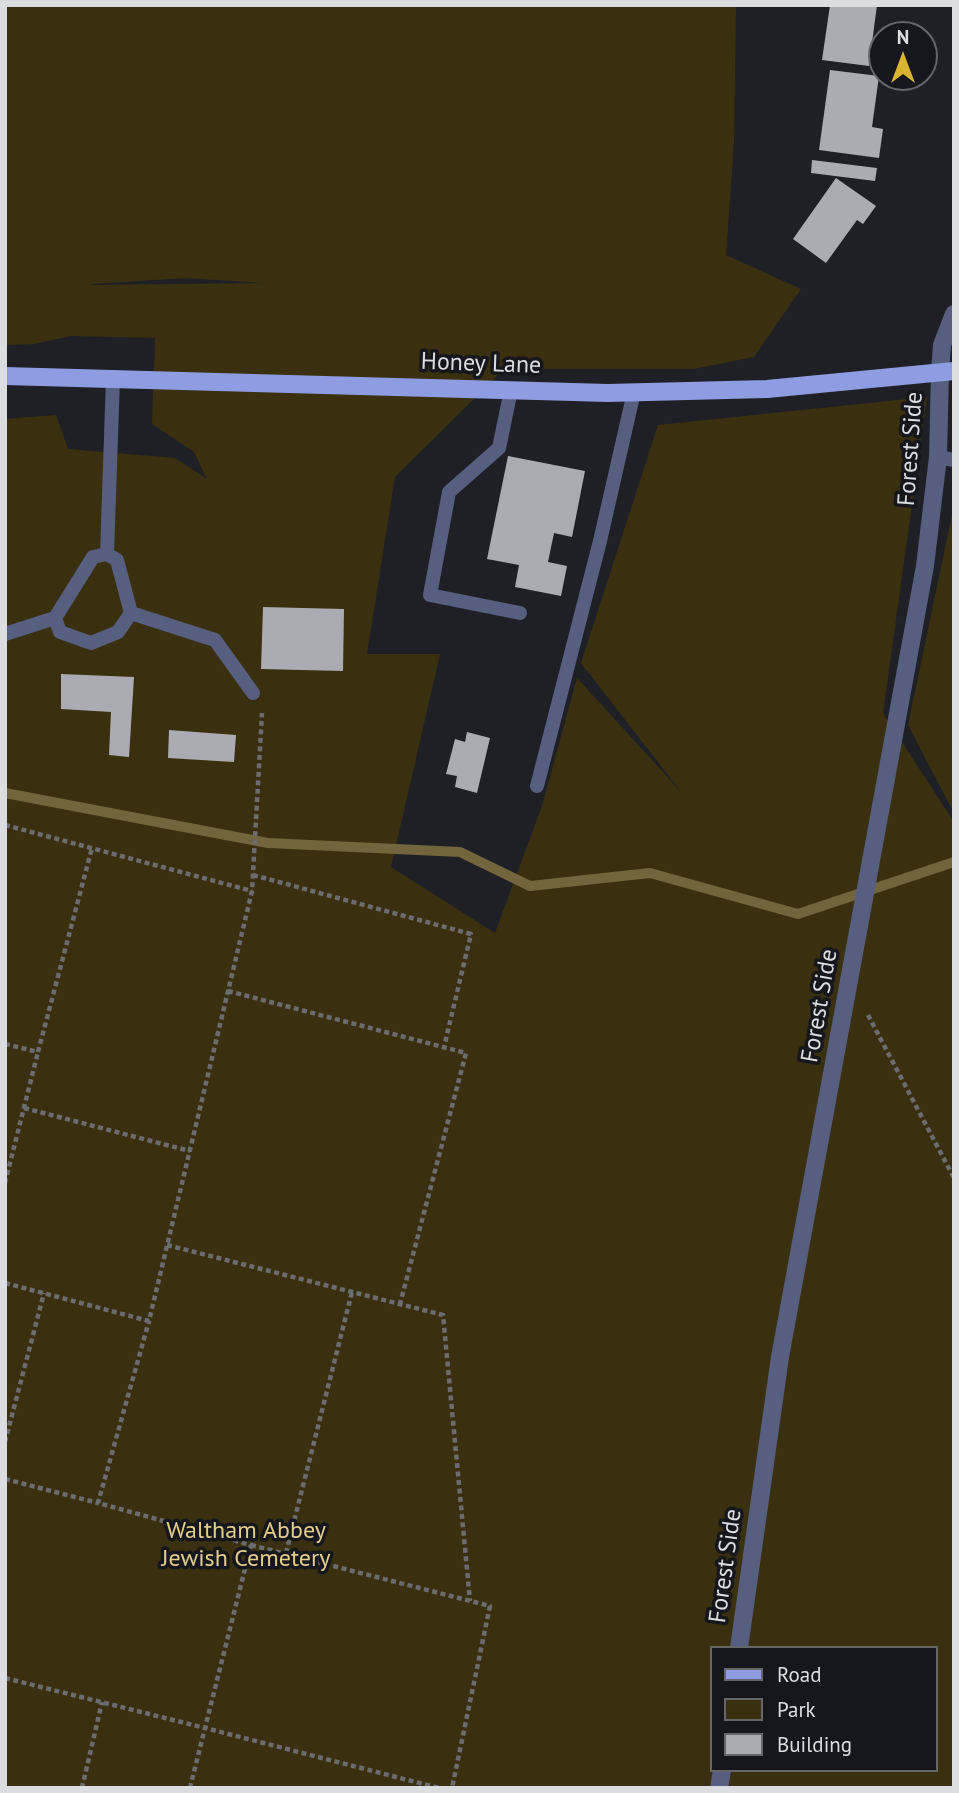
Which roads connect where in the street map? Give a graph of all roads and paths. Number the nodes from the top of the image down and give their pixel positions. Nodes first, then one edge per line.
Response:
1 (954, 314) edge
2 (947, 371) edge
3 (5, 376) edge
4 (113, 378) junction
5 (511, 390) junction
6 (634, 393) junction
7 (946, 459) edge
8 (107, 554) junction
9 (131, 612) junction
10 (520, 612) dead end
11 (55, 618) junction
12 (5, 634) edge
13 (253, 693) joint
14 (537, 786) dead end
15 (5, 825) edge
16 (92, 848) junction
17 (253, 875) junction
18 (252, 891) junction
19 (850, 980) junction
20 (228, 992) junction
21 (5, 1044) edge
22 (444, 1047) junction
23 (38, 1052) junction
24 (24, 1108) junction
25 (190, 1151) junction
26 (954, 1178) edge
27 (5, 1183) edge
28 (167, 1245) junction
29 (5, 1283) edge
30 (352, 1292) junction
31 (44, 1293) junction
32 (400, 1304) junction
33 (149, 1321) junction
34 (5, 1442) edge
35 (5, 1479) edge
36 (98, 1503) junction
37 (250, 1545) junction
38 (286, 1553) junction
39 (470, 1601) junction
40 (739, 1646) edge
41 (5, 1678) edge
42 (102, 1702) junction
43 (205, 1728) junction
44 (82, 1788) edge
45 (190, 1788) edge
46 (439, 1788) edge
47 (452, 1788) edge

1 - 2 street, Forest Side
2 - 6 main road, Honey Lane
2 - 7 street, Forest Side
3 - 4 main road, Honey Lane
4 - 5 main road, Honey Lane
4 - 8 lane
5 - 6 main road, Honey Lane
5 - 10 lane
6 - 14 lane
7 - 19 street, Forest Side
8 - 9 lane
8 - 11 lane
9 - 11 lane
9 - 13 lane
11 - 12 lane
13 - 17 path
15 - 16 path
16 - 18 path
16 - 23 path
17 - 18 path
17 - 22 path
18 - 20 path
19 - 26 path
19 - 40 street, Forest Side
20 - 22 path
20 - 25 path
21 - 23 path
22 - 32 path
23 - 24 path
24 - 25 path
24 - 27 path
25 - 28 path
28 - 30 path
28 - 33 path
29 - 31 path
30 - 32 path
30 - 38 path
31 - 33 path
31 - 34 path
32 - 39 path
33 - 36 path
35 - 36 path
36 - 37 path
37 - 38 path
37 - 43 path
38 - 39 path
39 - 47 path
41 - 42 path
42 - 43 path
42 - 44 path
43 - 45 path
43 - 46 path

